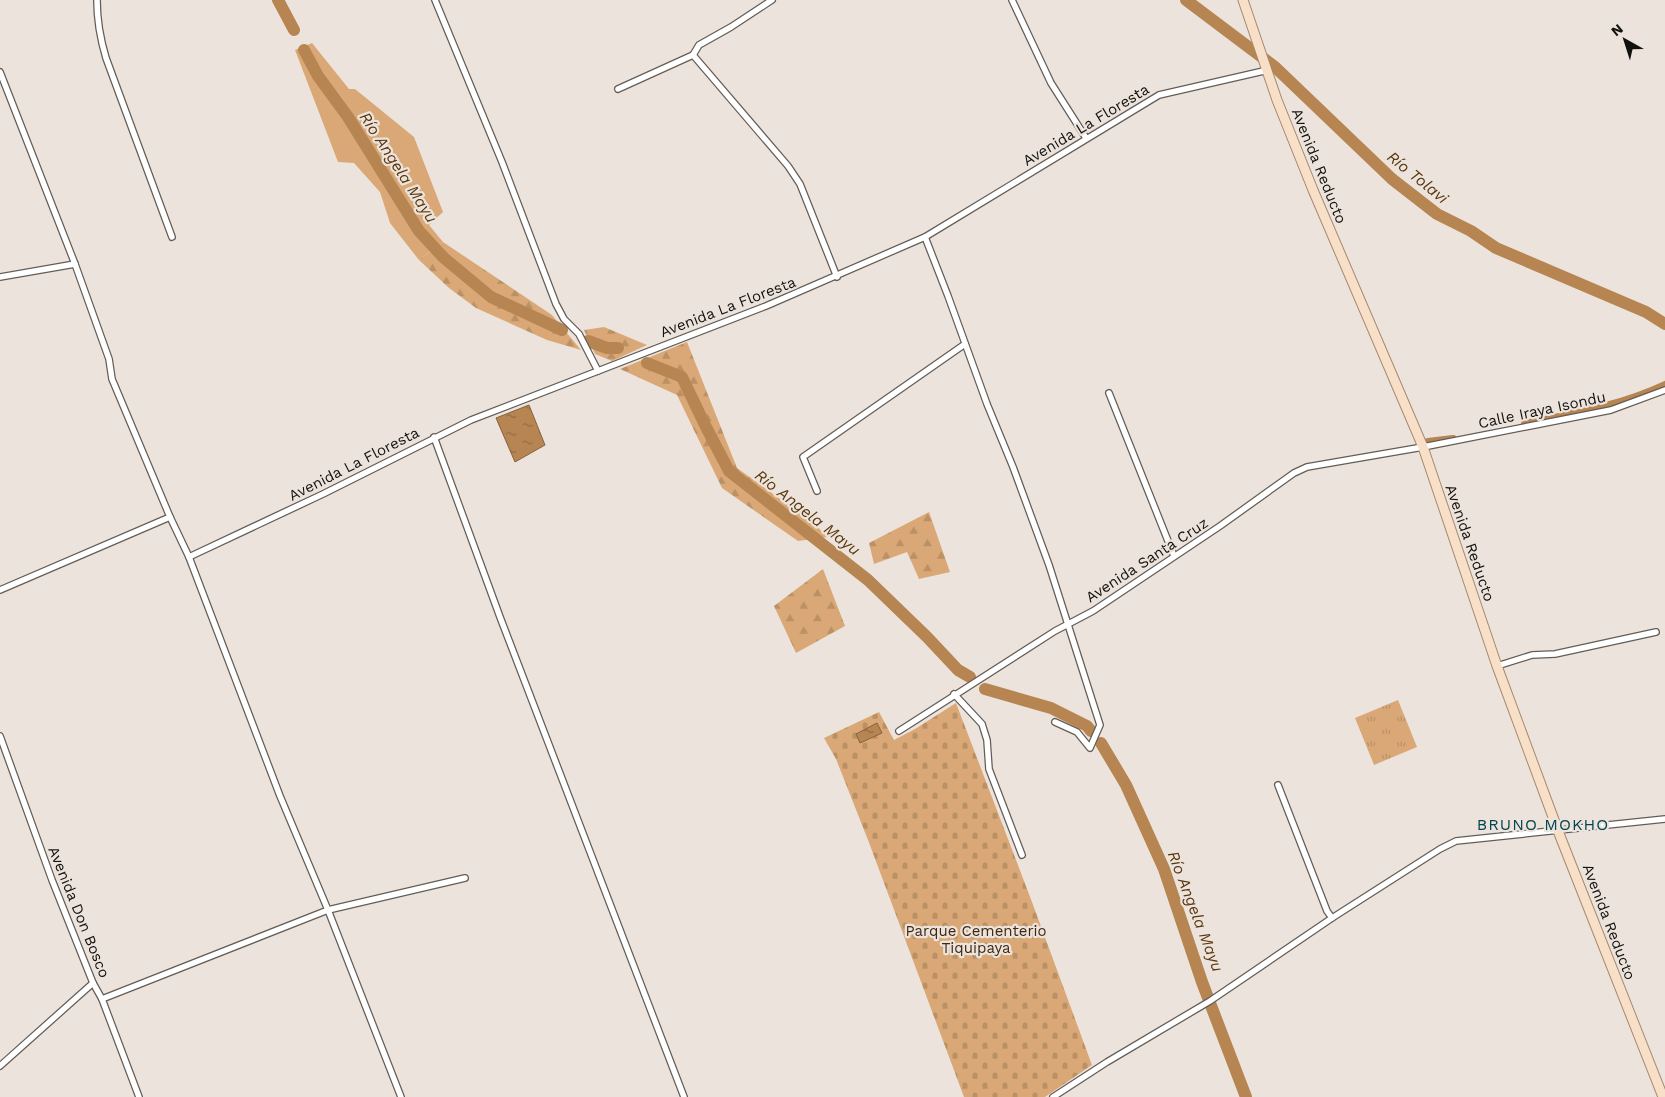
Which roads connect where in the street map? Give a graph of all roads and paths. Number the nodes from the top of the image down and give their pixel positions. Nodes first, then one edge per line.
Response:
1 (98, 0) edge
2 (435, 0) edge
3 (772, 0) edge
4 (1012, 0) edge
5 (1243, 0) edge
6 (693, 55) junction
7 (1267, 68) junction
8 (0, 72) edge
9 (618, 88) dead end
10 (1086, 138) junction
11 (172, 237) dead end
12 (925, 238) junction
13 (75, 264) junction
14 (837, 276) junction
15 (0, 277) edge
16 (965, 344) junction
17 (598, 371) junction
18 (1665, 390) edge
19 (1109, 393) dead end
20 (434, 437) junction
21 (1423, 447) junction
22 (817, 491) dead end
23 (170, 517) junction
24 (1174, 556) junction
25 (189, 557) junction
26 (0, 590) edge
27 (1068, 625) junction
28 (1656, 632) dead end
29 (1497, 666) junction
30 (954, 694) junction
31 (1055, 722) dead end
32 (898, 732) dead end
33 (0, 736) edge
34 (1278, 785) dead end
35 (1665, 819) edge
36 (1558, 830) junction
37 (1022, 855) dead end
38 (465, 878) dead end
39 (328, 910) junction
40 (1332, 918) junction
41 (94, 983) junction
42 (102, 999) junction
43 (0, 1066) edge
44 (139, 1097) edge
45 (401, 1097) edge
46 (684, 1097) edge
47 (1053, 1097) edge
48 (1663, 1097) edge

1 - 11 street
2 - 17 street
3 - 6 street
4 - 10 street
5 - 7 main road, Avenida Reducto
6 - 9 street
6 - 14 street
7 - 10 street, Avenida La Floresta
7 - 21 main road, Avenida Reducto
8 - 13 street
10 - 12 street, Avenida La Floresta
12 - 14 street, Avenida La Floresta
12 - 16 street
13 - 15 street
13 - 23 street
14 - 17 street, Avenida La Floresta
16 - 22 street
16 - 27 street
17 - 20 street, Avenida La Floresta
18 - 21 street, Calle Iraya Isondu
19 - 24 street
20 - 25 street, Avenida La Floresta
20 - 46 street
21 - 24 street, Avenida Santa Cruz
21 - 29 main road, Avenida Reducto
23 - 25 street
23 - 26 street
24 - 27 street, Avenida Santa Cruz
25 - 39 street
27 - 30 street, Avenida Santa Cruz
27 - 31 street
28 - 29 street
29 - 36 main road, Avenida Reducto
30 - 32 street, Avenida Santa Cruz
30 - 37 street
33 - 41 street, Avenida Don Bosco
34 - 40 street
35 - 36 street
36 - 40 street
36 - 48 main road, Avenida Reducto
38 - 39 street
39 - 42 street
39 - 45 street
40 - 47 street
41 - 42 street, Avenida Don Bosco
41 - 43 street
42 - 44 street, Avenida Don Bosco

